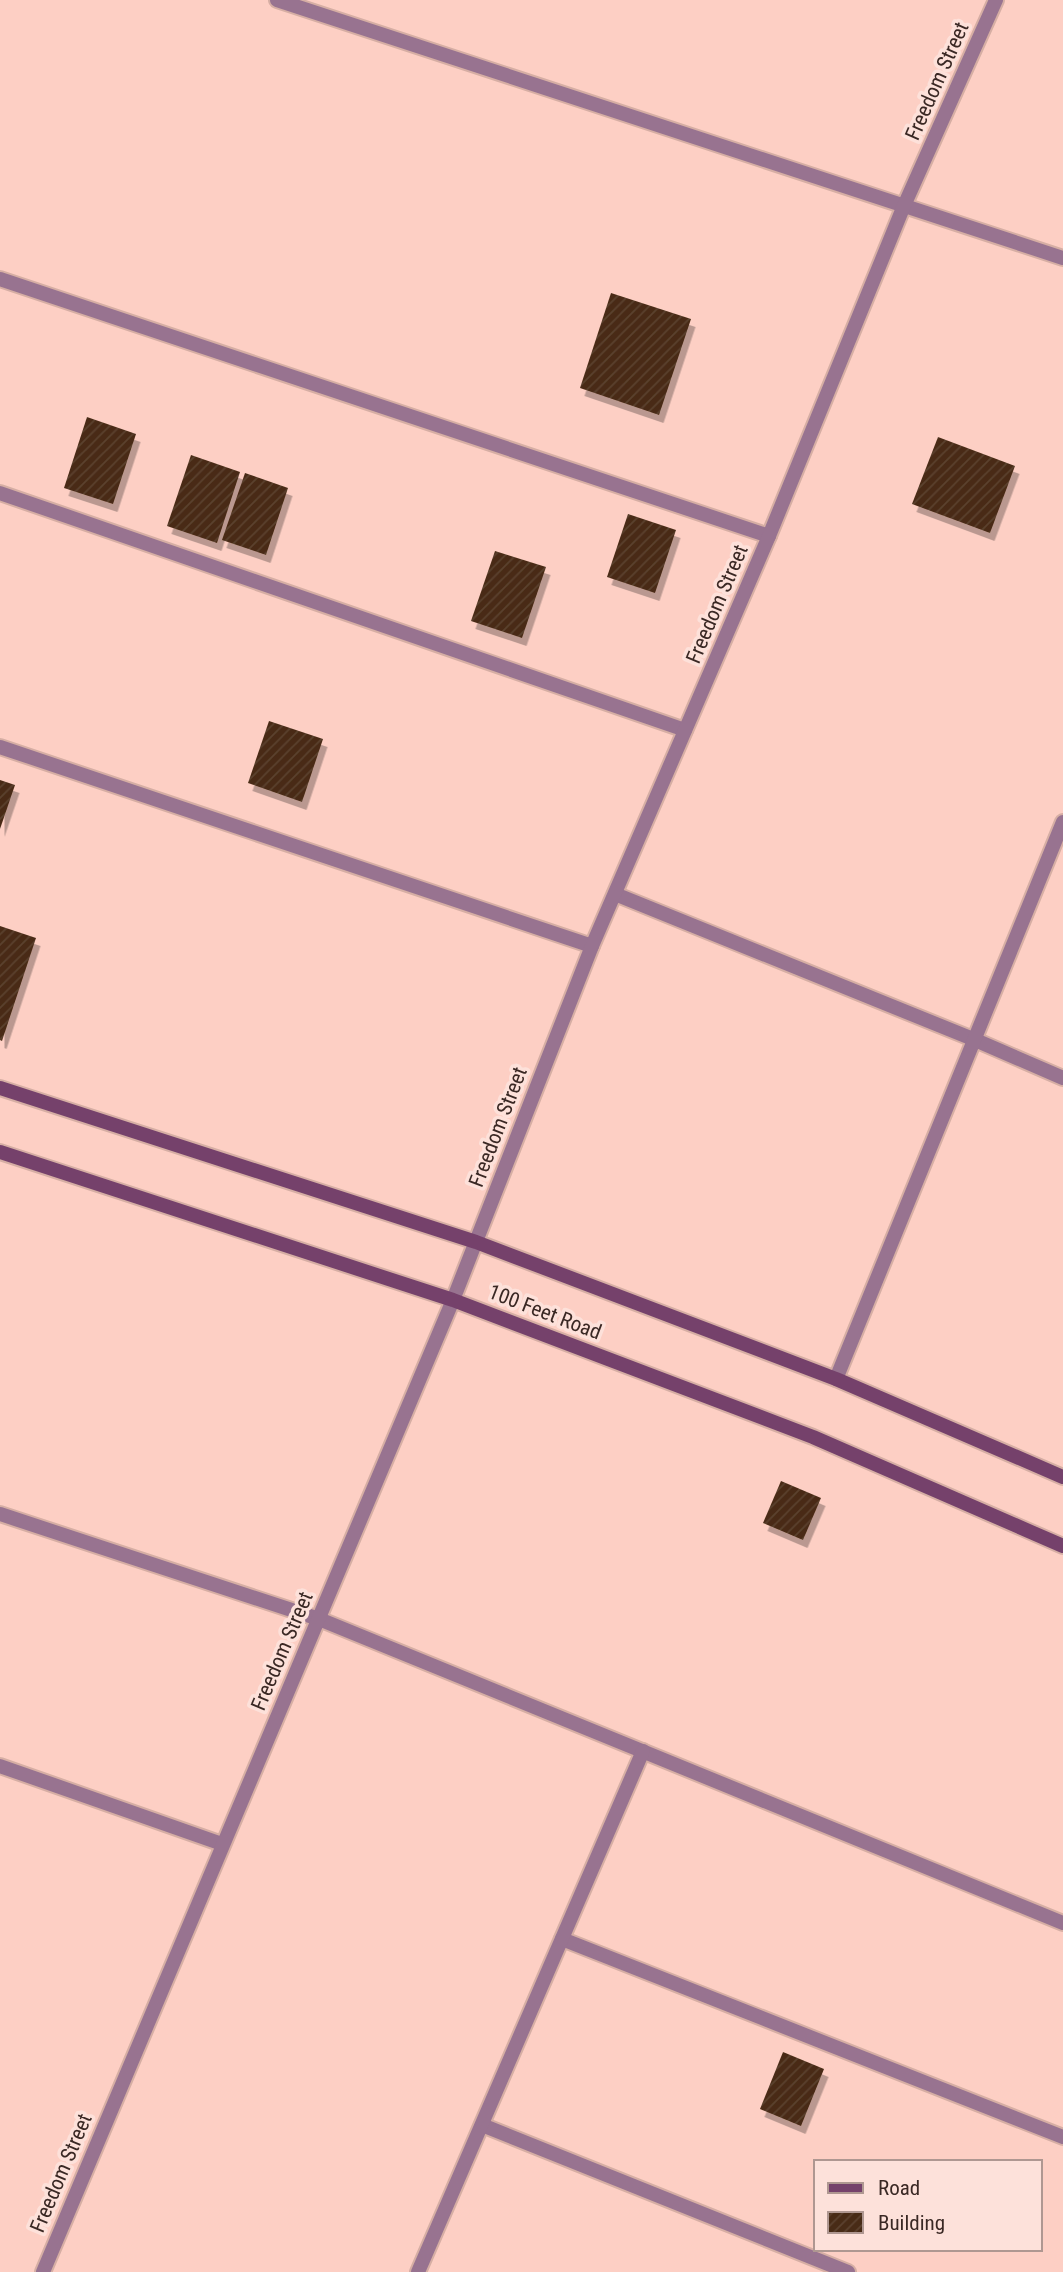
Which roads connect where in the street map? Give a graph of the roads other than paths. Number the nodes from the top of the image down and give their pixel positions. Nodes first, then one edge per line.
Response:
1 (277, 0) edge
2 (996, 0) edge
3 (903, 208) junction
4 (1063, 258) edge
5 (0, 279) edge
6 (0, 492) edge
7 (769, 536) junction
8 (685, 730) junction
9 (0, 747) edge
10 (1063, 822) edge
11 (615, 894) junction
12 (592, 946) junction
13 (973, 1039) junction
14 (1063, 1078) edge
15 (0, 1088) edge
16 (0, 1152) edge
17 (476, 1242) junction
18 (453, 1300) junction
19 (836, 1379) junction
20 (1063, 1477) edge
21 (0, 1514) edge
22 (1063, 1546) edge
23 (319, 1619) junction
24 (643, 1751) junction
25 (0, 1766) edge
26 (222, 1844) junction
27 (1063, 1923) edge
28 (562, 1939) junction
29 (482, 2124) junction
30 (1063, 2137) edge
31 (43, 2272) edge
32 (418, 2272) edge
33 (848, 2272) edge

1 - 3 street
2 - 3 street, Freedom Street
3 - 4 street
3 - 7 street, Freedom Street
5 - 7 street
6 - 8 street
7 - 8 street, Freedom Street
8 - 11 street, Freedom Street
9 - 12 street
10 - 13 street
11 - 12 street, Freedom Street
11 - 13 street
12 - 17 street, Freedom Street
13 - 14 street
13 - 19 street
15 - 17 main road, 100 Feet Road
16 - 18 main road, 100 Feet Road
17 - 18 street, Freedom Street
17 - 19 main road, 100 Feet Road
18 - 22 main road, 100 Feet Road
18 - 23 street, Freedom Street
19 - 20 main road, 100 Feet Road
21 - 23 street
23 - 24 street
23 - 26 street, Freedom Street
24 - 27 street
24 - 28 street
25 - 26 street
26 - 31 street, Freedom Street
28 - 29 street
28 - 30 street
29 - 32 street
29 - 33 street

